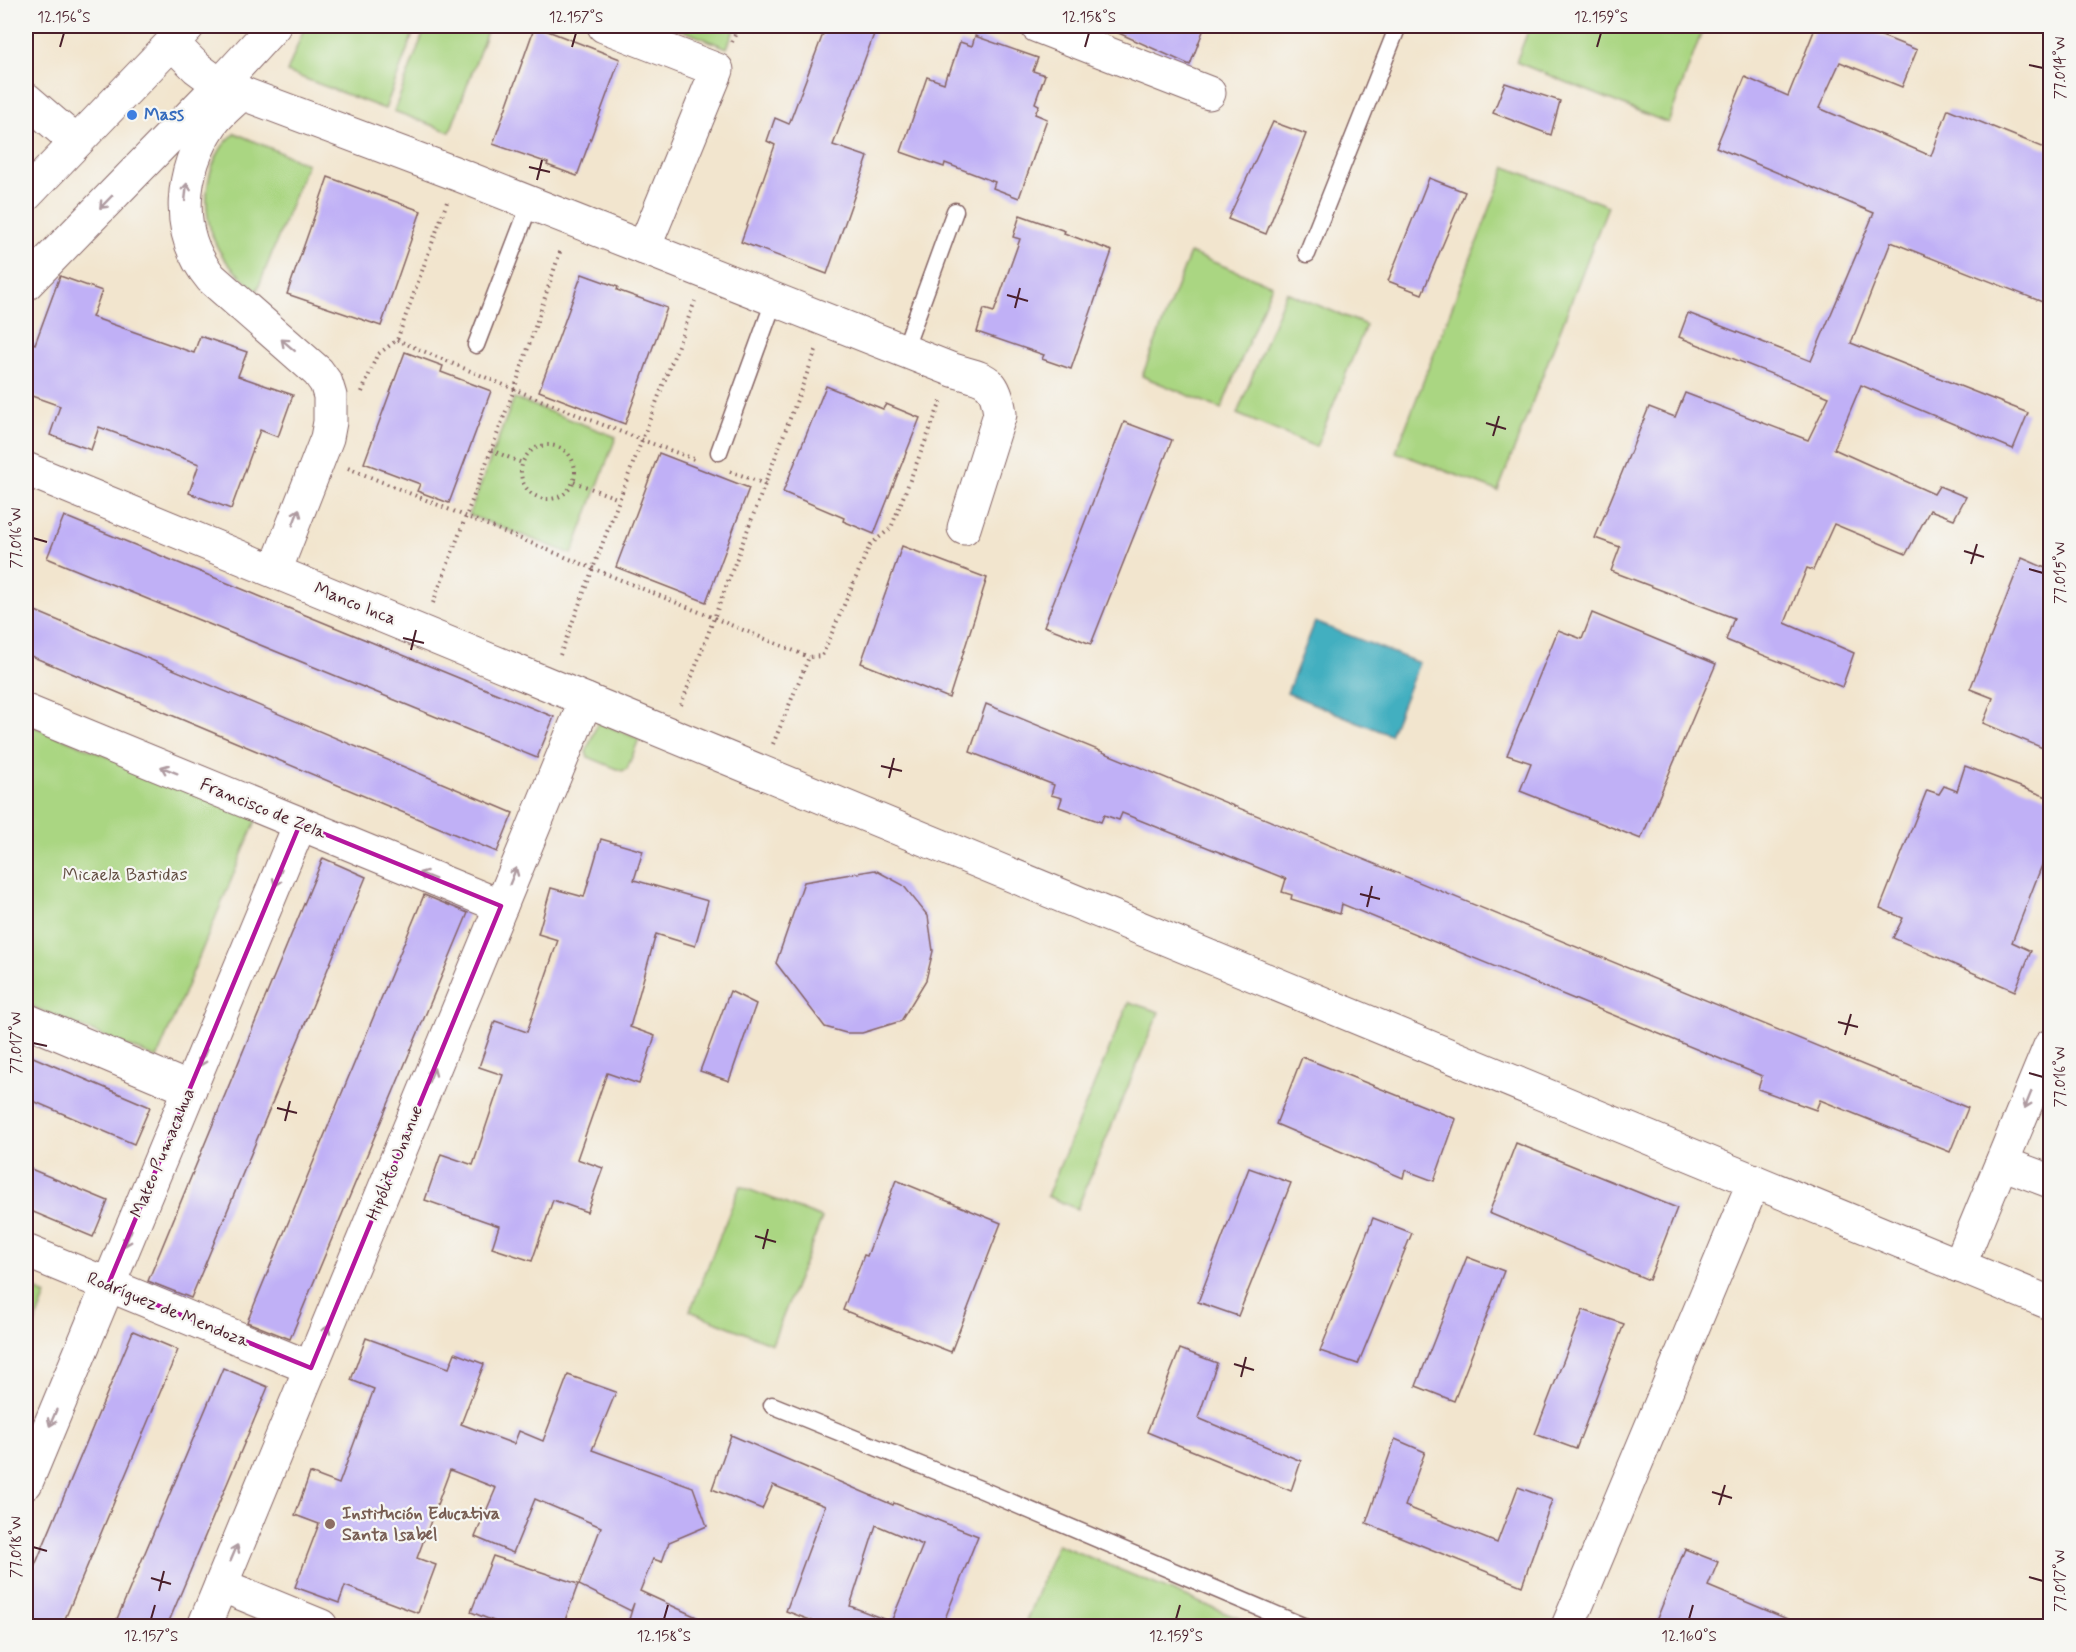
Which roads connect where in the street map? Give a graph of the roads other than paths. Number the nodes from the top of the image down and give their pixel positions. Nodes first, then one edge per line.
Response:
1 (274, 26) edge
2 (604, 26) edge
3 (1398, 26) edge
4 (1048, 27) edge
5 (180, 34) edge
6 (231, 89) junction
7 (1209, 93) dead end
8 (26, 99) edge
9 (76, 142) junction
10 (26, 195) edge
11 (530, 204) junction
12 (955, 210) dead end
13 (645, 248) junction
14 (1307, 254) dead end
15 (26, 284) edge
16 (774, 301) junction
17 (476, 345) dead end
18 (904, 351) junction
19 (720, 460) road end
20 (26, 469) edge
21 (964, 528) dead end
22 (274, 571) junction
23 (586, 700) junction
24 (26, 711) edge
25 (300, 824) junction
26 (501, 906) junction
27 (26, 1020) edge
28 (2050, 1046) edge
29 (190, 1089) junction
30 (2002, 1163) junction
31 (1754, 1181) junction
32 (2050, 1181) edge
33 (26, 1251) edge
34 (1959, 1266) junction
35 (108, 1286) junction
36 (2050, 1303) edge
37 (310, 1368) junction
38 (772, 1404) dead end
39 (26, 1483) edge
40 (221, 1585) junction
41 (204, 1626) edge
42 (321, 1626) edge
43 (1303, 1626) edge
44 (1568, 1626) edge

1 - 6 street
2 - 13 street
3 - 14 lane
4 - 7 street
5 - 6 street
5 - 9 street
6 - 11 street
6 -> 15 street
22 -> 6 street
8 - 9 street
9 - 10 street
11 - 13 street
11 - 17 lane
12 - 18 lane
13 - 16 street
16 - 18 street
16 - 19 lane
18 - 21 street
20 - 22 street, Manco Inca
22 - 23 street, Manco Inca
26 -> 23 street, Hipólito Unanue
23 - 31 street, Manco Inca
25 -> 24 street, Francisco de Zela
26 -> 25 street, Francisco de Zela
25 -> 29 street, Mateo Pumacahua
37 -> 26 street, Hipólito Unanue
27 - 29 street
28 -> 30 street
29 -> 35 street, Mateo Pumacahua
30 - 32 street
30 - 34 street
31 - 34 street, Manco Inca
31 - 44 street
33 - 35 street, Rodríguez de Mendoza
34 - 36 street, Manco Inca
35 - 37 street, Rodríguez de Mendoza
35 -> 39 street, Mateo Pumacahua
40 -> 37 street, Hipólito Unanue
38 - 43 lane
40 - 41 street, Hipólito Unanue
40 - 42 street

